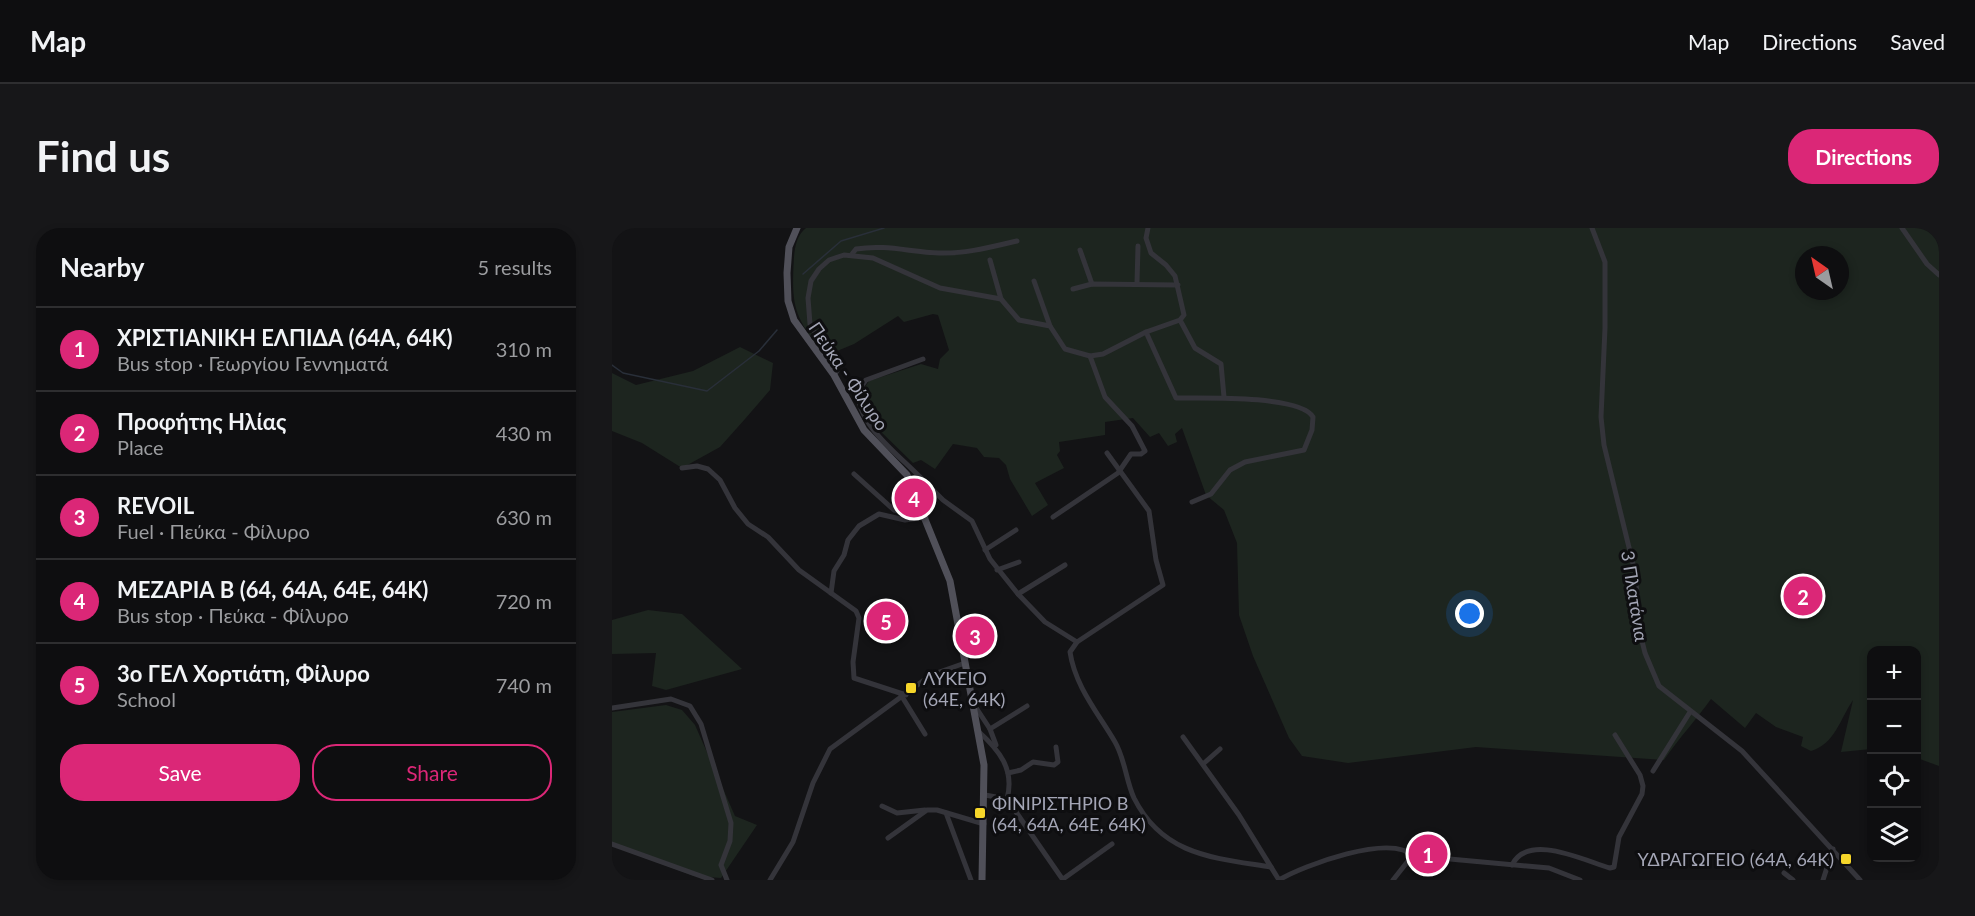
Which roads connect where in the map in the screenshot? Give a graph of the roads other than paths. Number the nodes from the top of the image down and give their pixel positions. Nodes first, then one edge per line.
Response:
1 (797, 228) edge
2 (1148, 228) edge
3 (1592, 228) edge
4 (1902, 228) edge
5 (1017, 241) dead end
6 (1138, 246) dead end
7 (1080, 250) dead end
8 (852, 254) junction
9 (990, 260) dead end
10 (1939, 275) edge
11 (1034, 280) dead end
12 (1137, 283) junction
13 (1092, 284) junction
14 (1178, 285) junction
15 (1072, 289) dead end
16 (1001, 299) junction
17 (1180, 320) junction
18 (1050, 326) junction
19 (1146, 332) junction
20 (1090, 357) junction
21 (923, 359) dead end
22 (834, 375) junction
23 (1224, 397) junction
24 (1107, 453) dead end
25 (682, 468) dead end
26 (1119, 471) junction
27 (854, 474) dead end
28 (920, 477) junction
29 (909, 480) junction
30 (1192, 502) dead end
31 (926, 516) junction
32 (1053, 517) dead end
33 (1016, 530) dead end
34 (985, 550) junction
35 (1019, 562) dead end
36 (1065, 565) dead end
37 (997, 570) junction
38 (831, 593) junction
39 (1018, 594) junction
40 (1077, 642) junction
41 (965, 663) junction
42 (903, 695) junction
43 (972, 701) junction
44 (1027, 706) dead end
45 (612, 708) edge
46 (1690, 712) junction
47 (990, 729) junction
48 (978, 731) junction
49 (925, 734) dead end
50 (1615, 735) dead end
51 (1184, 738) dead end
52 (996, 746) junction
53 (1056, 747) dead end
54 (1220, 748) dead end
55 (1203, 764) junction
56 (1653, 771) dead end
57 (1008, 773) junction
58 (985, 795) junction
59 (1007, 799) junction
60 (882, 806) dead end
61 (927, 810) junction
62 (946, 813) junction
63 (984, 824) junction
64 (888, 838) dead end
65 (612, 844) edge
66 (1112, 844) dead end
67 (1833, 849) junction
68 (1414, 857) junction
69 (1512, 865) junction
70 (1271, 867) junction
71 (1784, 873) dead end
72 (712, 880) edge
73 (727, 880) edge
74 (770, 880) edge
75 (971, 880) edge
76 (982, 880) edge
77 (1063, 880) edge
78 (1279, 880) edge
79 (1394, 880) edge
80 (1580, 880) edge
81 (1793, 880) edge
82 (1823, 880) edge
83 (1860, 880) edge

1 - 22 main road, Πεύκα - Φίλυρο
2 - 14 street
3 - 46 street, 3 Πλατάνια
4 - 10 street
5 - 8 street
6 - 12 street
7 - 13 street
8 - 16 street
8 - 22 street
9 - 16 street
11 - 18 street
12 - 13 street
12 - 14 street
13 - 15 street
14 - 17 street
16 - 18 street
17 - 19 street
17 - 23 street
18 - 20 street
19 - 20 street
19 - 23 street
20 - 26 street
21 - 28 street
22 - 29 main road, Πεύκα - Φίλυρο
23 - 30 street
24 - 26 street
25 - 38 street
26 - 32 street
26 - 40 street
27 - 31 street
28 - 29 street
28 - 34 street
29 - 31 main road, Πεύκα - Φίλυρο
31 - 38 street
31 - 41 main road, Πεύκα - Φίλυρο
33 - 34 street
34 - 37 street
35 - 37 street
36 - 39 street
37 - 39 street
38 - 42 street
39 - 40 street
40 - 70 street
41 - 42 street
41 - 43 main road, Πεύκα - Φίλυρο
42 - 49 street
42 - 74 street
43 - 47 street
43 - 48 main road, Πεύκα - Φίλυρο
44 - 47 street
45 - 73 street
46 - 56 street
46 - 67 street, 3 Πλατάνια
47 - 52 street
48 - 52 street
48 - 58 main road, Πεύκα - Φίλυρο
50 - 69 street
51 - 55 street
52 - 57 street
53 - 57 street
54 - 55 street
55 - 70 street
57 - 59 street
58 - 59 street
58 - 63 main road, Πεύκα - Φίλυρο
59 - 77 street
60 - 61 street
61 - 62 street
61 - 64 street
62 - 63 street
62 - 75 street
63 - 76 main road, Πεύκα - Φίλυρο
65 - 72 street
66 - 77 street
67 - 82 street
67 - 83 street, 3 Πλατάνια
68 - 69 street
68 - 78 street
68 - 79 street
69 - 80 street
70 - 78 street
71 - 81 street

